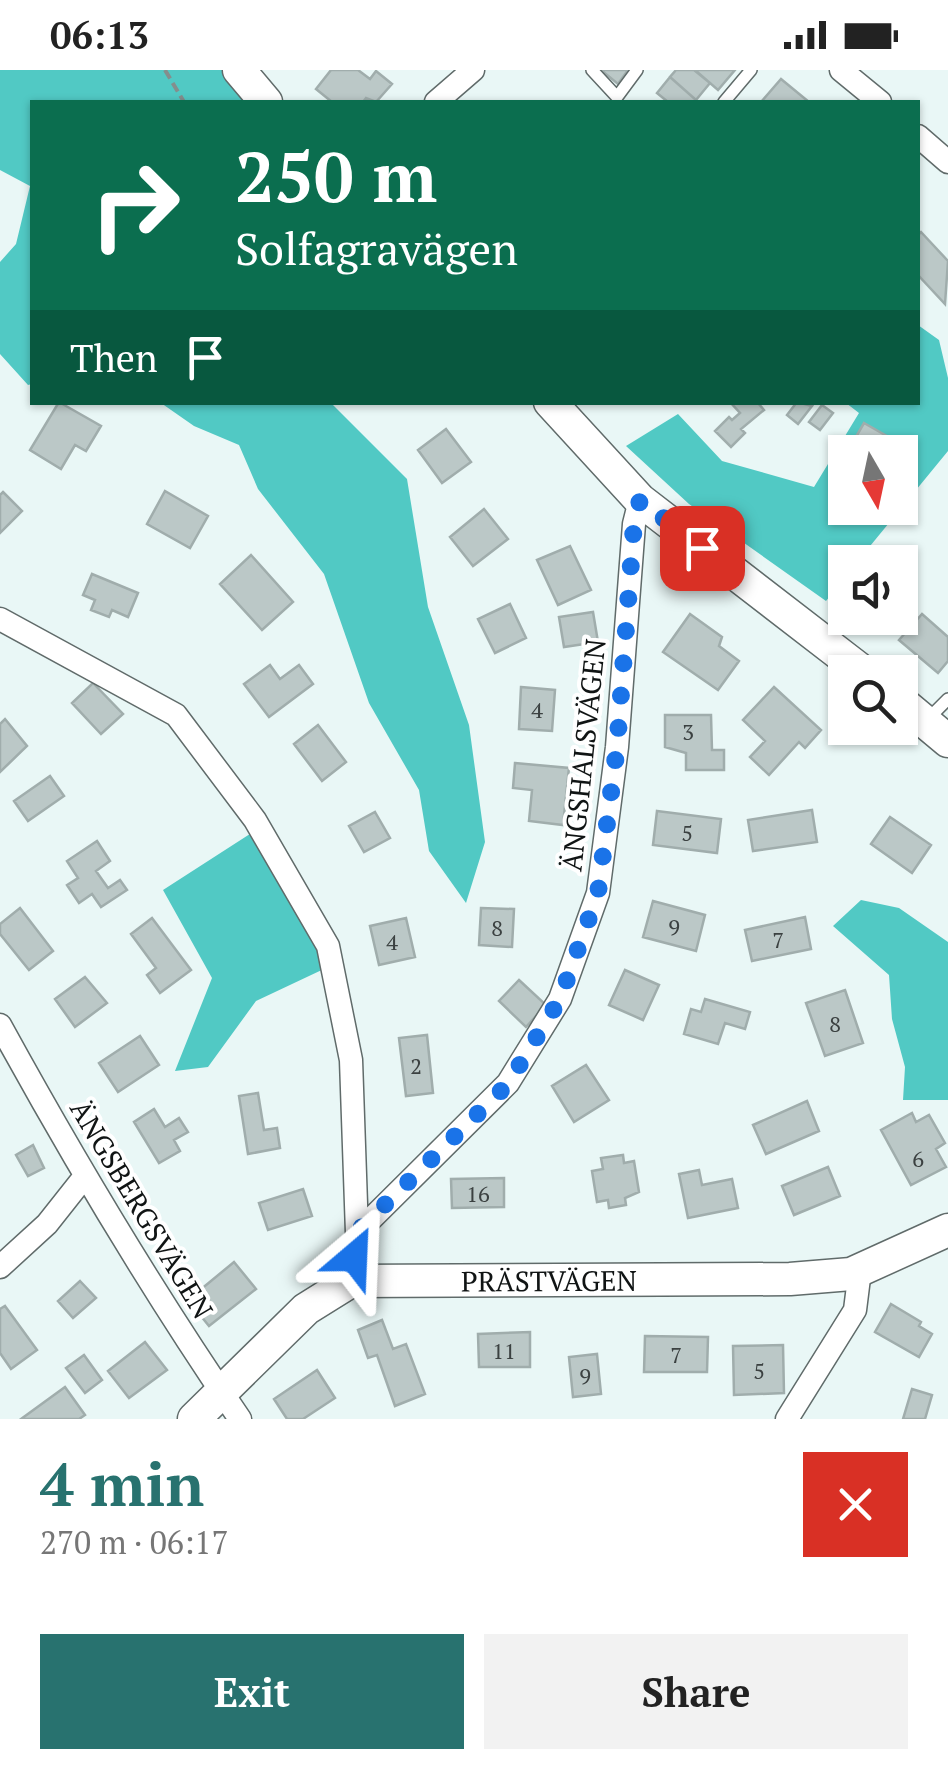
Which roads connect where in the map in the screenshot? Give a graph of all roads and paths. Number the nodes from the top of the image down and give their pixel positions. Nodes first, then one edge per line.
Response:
1 (165, 70) edge
2 (239, 70) edge
3 (473, 70) edge
4 (592, 70) edge
5 (638, 70) edge
6 (751, 70) edge
7 (841, 70) edge
8 (873, 86) edge
9 (183, 100) edge
10 (264, 100) edge
11 (438, 100) edge
12 (726, 100) edge
13 (920, 138) edge
14 (948, 162) edge
15 (553, 405) edge
16 (640, 500) junction
17 (0, 619) edge
18 (841, 655) edge
19 (0, 1026) edge
20 (85, 1176) junction
21 (948, 1230) edge
22 (356, 1233) junction
23 (0, 1267) edge
24 (860, 1270) junction
25 (352, 1281) junction
26 (220, 1390) junction
27 (194, 1419) edge
28 (240, 1419) edge
29 (786, 1419) edge

1 - 9 path
2 - 10 street
3 - 11 street
4 - 5 lane
6 - 12 lane
7 - 8 street
13 - 14 street
15 - 16 street
16 - 18 street
16 - 22 street, ÄNGSHALSVÄGEN
17 - 22 street
19 - 20 street, ÄNGSBERGSVÄGEN
20 - 23 street
20 - 26 street, ÄNGSBERGSVÄGEN
21 - 24 street, PRÄSTVÄGEN
22 - 25 street
24 - 25 street, PRÄSTVÄGEN
24 - 29 street
25 - 26 street
26 - 27 street
26 - 28 street, ÄNGSBERGSVÄGEN

